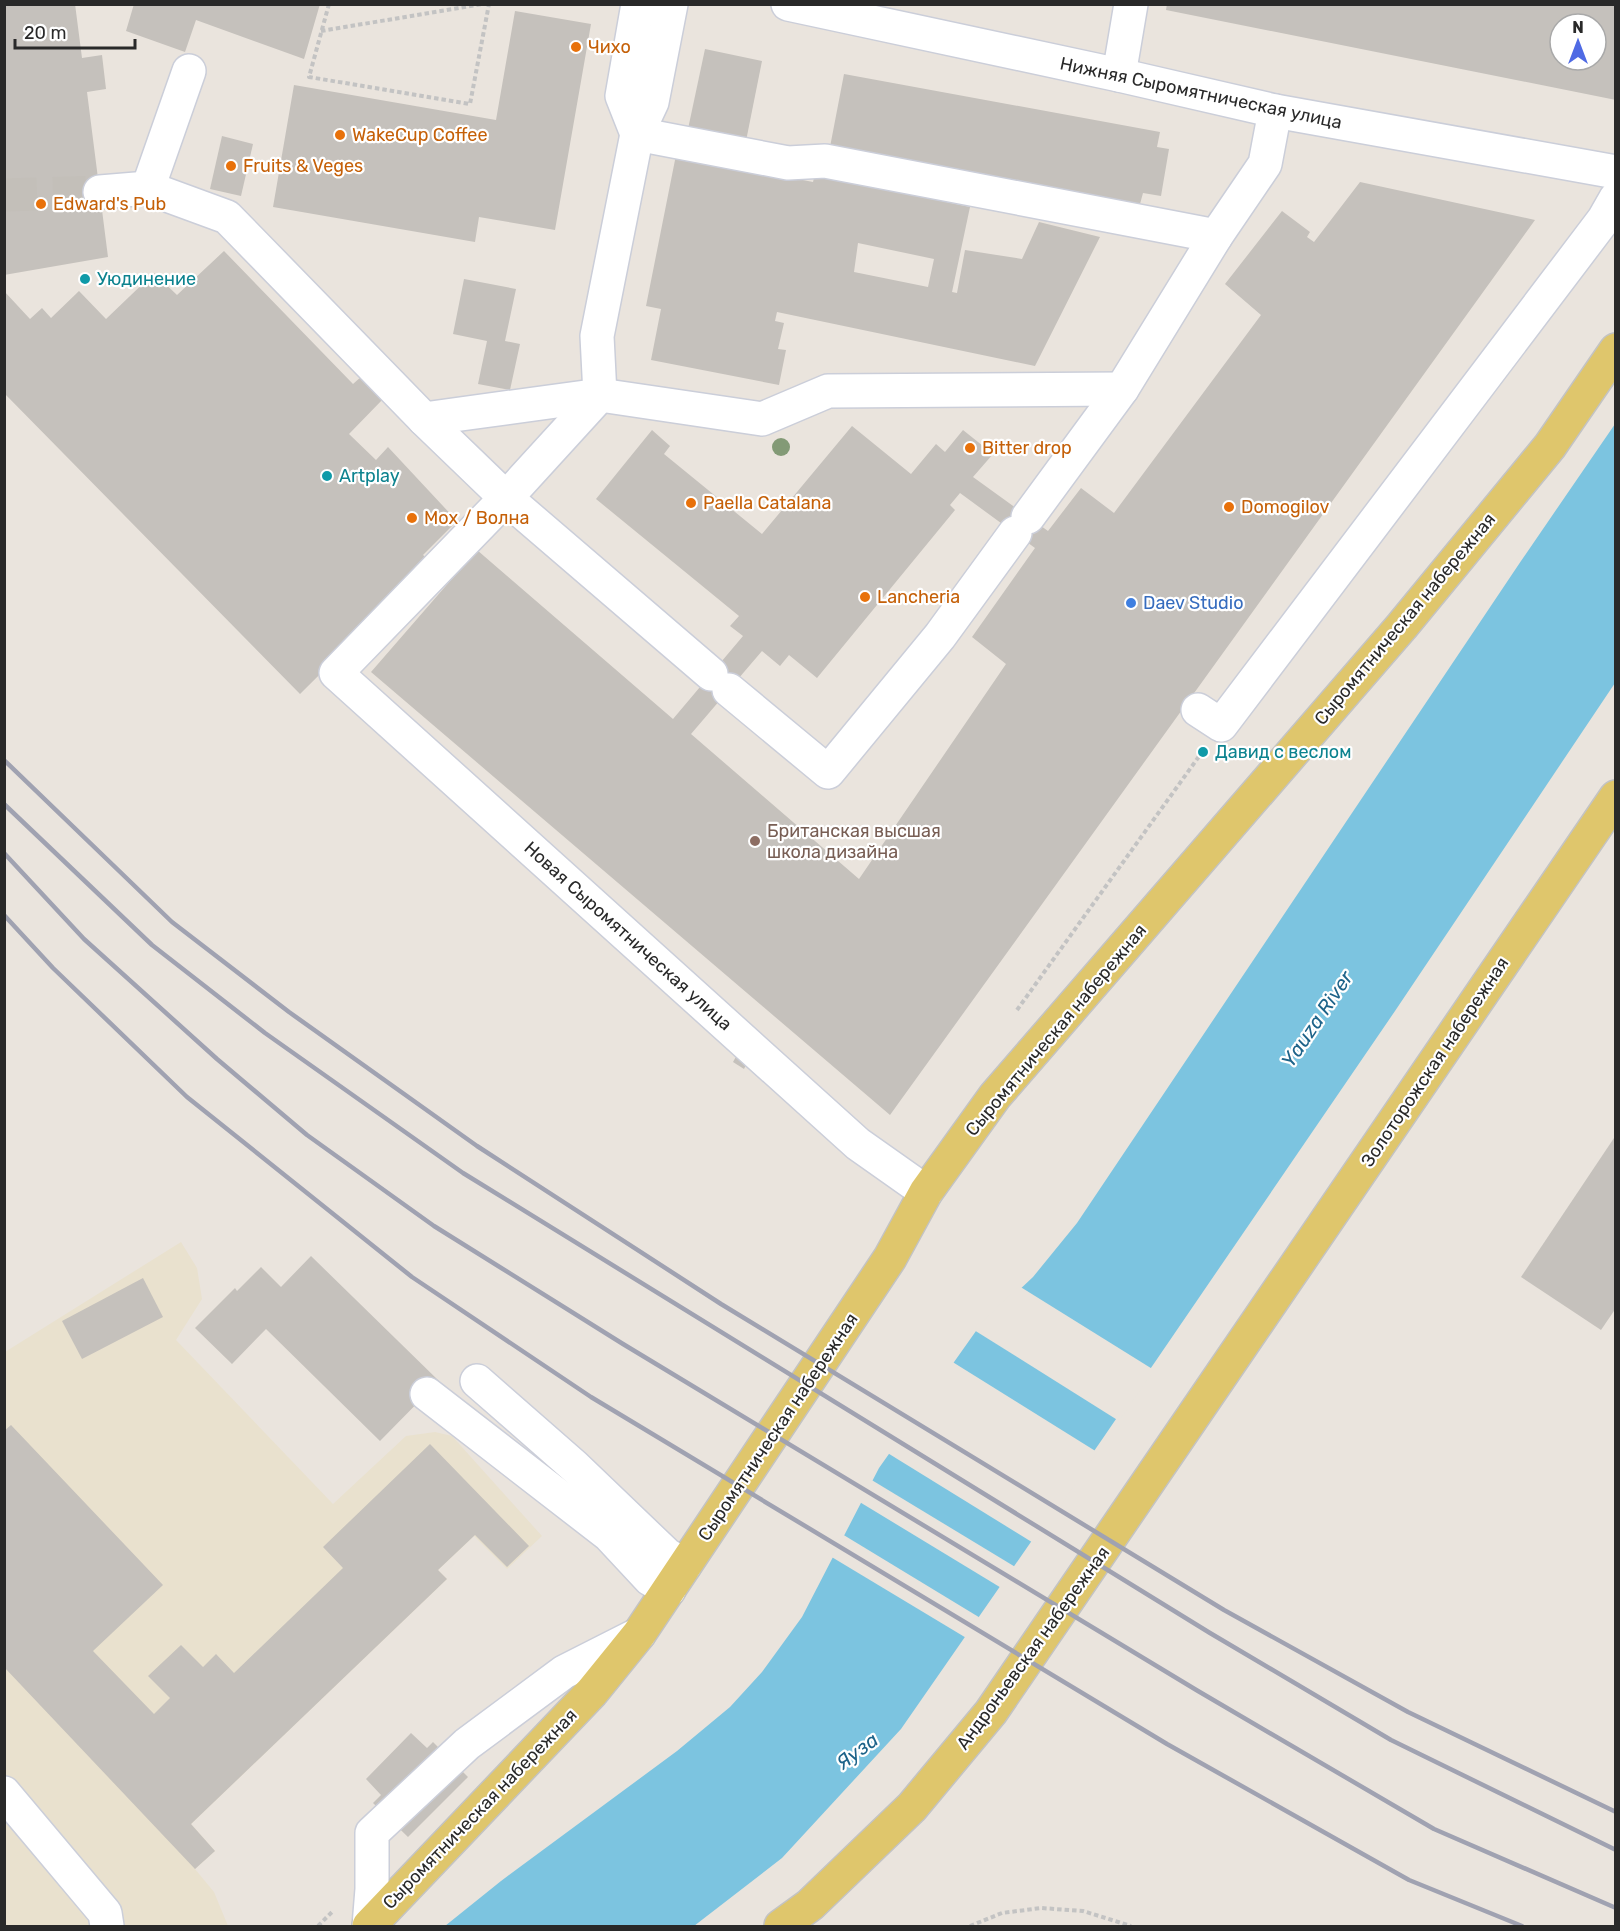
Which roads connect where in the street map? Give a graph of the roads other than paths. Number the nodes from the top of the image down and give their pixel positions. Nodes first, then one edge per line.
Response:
1 (638, 4) edge
2 (671, 4) edge
3 (788, 4) edge
4 (1131, 4) edge
5 (189, 71) dead end
6 (1119, 75) junction
7 (1275, 111) junction
8 (638, 134) junction
9 (1616, 172) edge
10 (148, 188) junction
11 (100, 192) tunnel mouth
12 (1616, 198) edge
13 (1216, 236) junction
14 (1616, 350) edge
15 (1122, 389) junction
16 (600, 395) junction
17 (424, 419) junction
18 (506, 498) junction
19 (1198, 710) dead end
20 (1616, 797) edge
21 (926, 1192) junction
22 (477, 1381) dead end
23 (427, 1394) dead end
24 (1146, 1486) joint
25 (677, 1577) junction
26 (639, 1634) junction
27 (4, 1793) edge
28 (802, 1916) edge
29 (107, 1926) edge
30 (369, 1926) edge
31 (781, 1926) edge

1 - 8 street
2 - 8 street
3 - 6 street, Нижняя Сыромятническая улица
4 - 6 street
5 - 10 street
6 - 7 street, Нижняя Сыромятническая улица
7 - 9 street, Нижняя Сыромятническая улица
7 - 13 street
8 - 13 street
8 - 16 street
10 - 11 street
10 - 17 street
12 - 19 street
13 - 15 street
14 - 21 main road, Сыромятническая набережная
15 - 16 street
15 - 18 street
16 - 17 street
16 - 18 street
17 - 18 street
18 - 21 street, Новая Сыромятническая улица
20 - 24 main road, Золоторожская набережная
21 - 25 main road, Сыромятническая набережная
22 - 25 street
23 - 25 street
24 - 28 main road, Андроньевская набережная
25 - 26 main road, Сыромятническая набережная
26 - 30 main road, Сыромятническая набережная
26 - 30 street
27 - 29 street
28 - 31 main road, Андроньевская набережная

